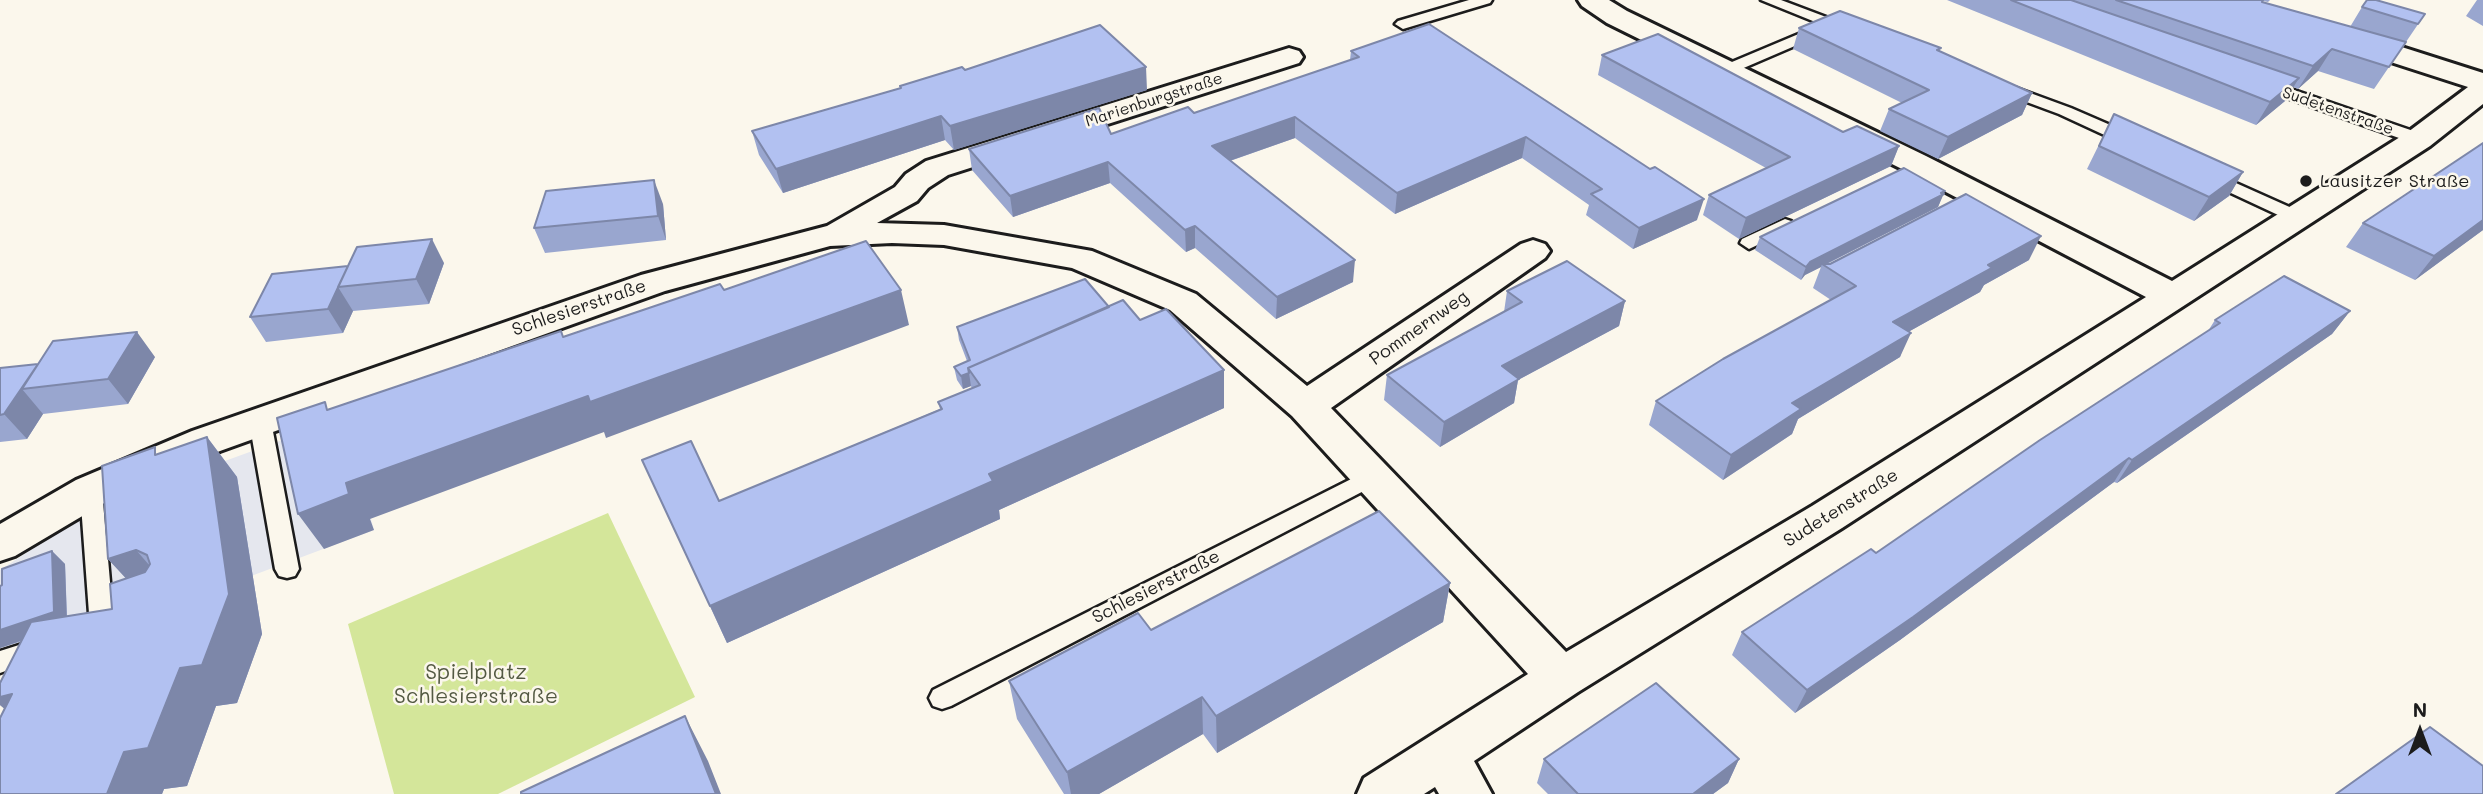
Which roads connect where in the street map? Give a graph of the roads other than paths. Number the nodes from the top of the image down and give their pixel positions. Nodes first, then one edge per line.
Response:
1 (1485, 0) edge
2 (1591, 0) edge
3 (1768, 0) edge
4 (1403, 24) dead end
5 (1833, 24) junction
6 (2325, 32) edge
7 (1859, 34) edge
8 (1289, 57) dead end
9 (1726, 70) junction
10 (2253, 81) edge
11 (1987, 82) edge
12 (2483, 82) edge
13 (2483, 90) edge
14 (2418, 139) junction
15 (2150, 150) edge
16 (2199, 172) edge
17 (906, 194) junction
18 (2297, 217) junction
19 (1797, 220) edge
20 (944, 235) junction
21 (829, 236) junction
22 (1749, 243) dead end
23 (1533, 251) dead end
24 (2173, 296) junction
25 (1306, 406) junction
26 (260, 421) junction
27 (1371, 477) junction
28 (91, 491) junction
29 (0, 544) edge
30 (287, 569) dead end
31 (0, 662) edge
32 (1561, 678) junction
33 (942, 698) dead end
34 (1455, 775) edge
35 (1382, 794) edge

1 - 4 lane
2 - 9 street
3 - 5 lane
5 - 7 lane
5 - 9 lane
6 - 12 street
8 - 17 street, Marienburgstraße
9 - 24 street
10 - 14 lane, Sudetenstraße
11 - 15 lane
13 - 14 street, Sudetenstraße
14 - 18 street, Sudetenstraße
16 - 18 lane
17 - 20 street
17 - 21 street, Marienburgstraße
18 - 24 street, Sudetenstraße
19 - 22 lane
20 - 21 street, Schlesierstraße
20 - 25 street, Schlesierstraße
21 - 26 street, Schlesierstraße
23 - 25 street, Pommernweg
24 - 32 street, Sudetenstraße
25 - 27 street, Schlesierstraße
26 - 28 street, Schlesierstraße
26 - 30 lane
27 - 32 street, Schlesierstraße
27 - 33 lane, Schlesierstraße
28 - 29 street, Schlesierstraße
28 - 31 lane
32 - 34 street, Sudetenstraße
34 - 35 street, Sudetenstraße

